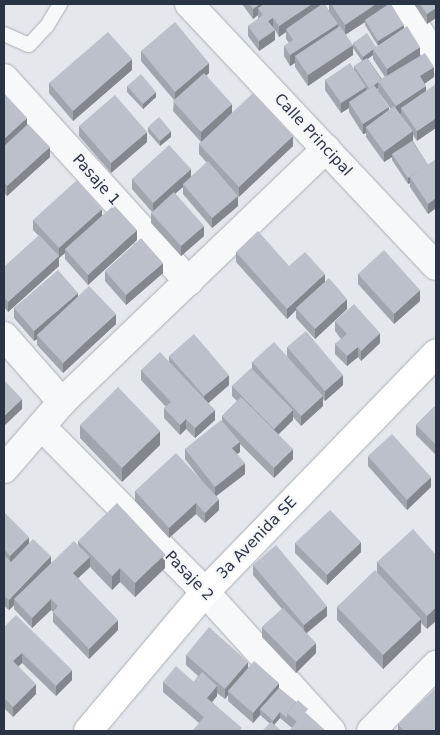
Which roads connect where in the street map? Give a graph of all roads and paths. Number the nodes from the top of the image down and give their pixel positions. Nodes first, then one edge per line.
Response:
1 (60, 4) edge
2 (189, 4) edge
3 (402, 4) edge
4 (4, 34) edge
5 (436, 59) edge
6 (4, 78) edge
7 (326, 149) junction
8 (436, 266) edge
9 (189, 282) junction
10 (4, 336) edge
11 (436, 354) edge
12 (62, 402) junction
13 (41, 426) junction
14 (4, 470) edge
15 (205, 592) junction
16 (436, 665) edge
17 (88, 731) edge
18 (331, 731) edge
19 (371, 731) edge

1 - 4 lane
2 - 7 street, Calle Principal
3 - 5 street
6 - 9 street, Pasaje 1
7 - 8 street, Calle Principal
7 - 9 street
9 - 12 street
10 - 12 street
11 - 15 street, 3a Avenida SE
12 - 13 street
13 - 14 street
13 - 15 street, Pasaje 2
15 - 17 street, 3a Avenida SE
15 - 18 street, Pasaje 2
16 - 19 street

